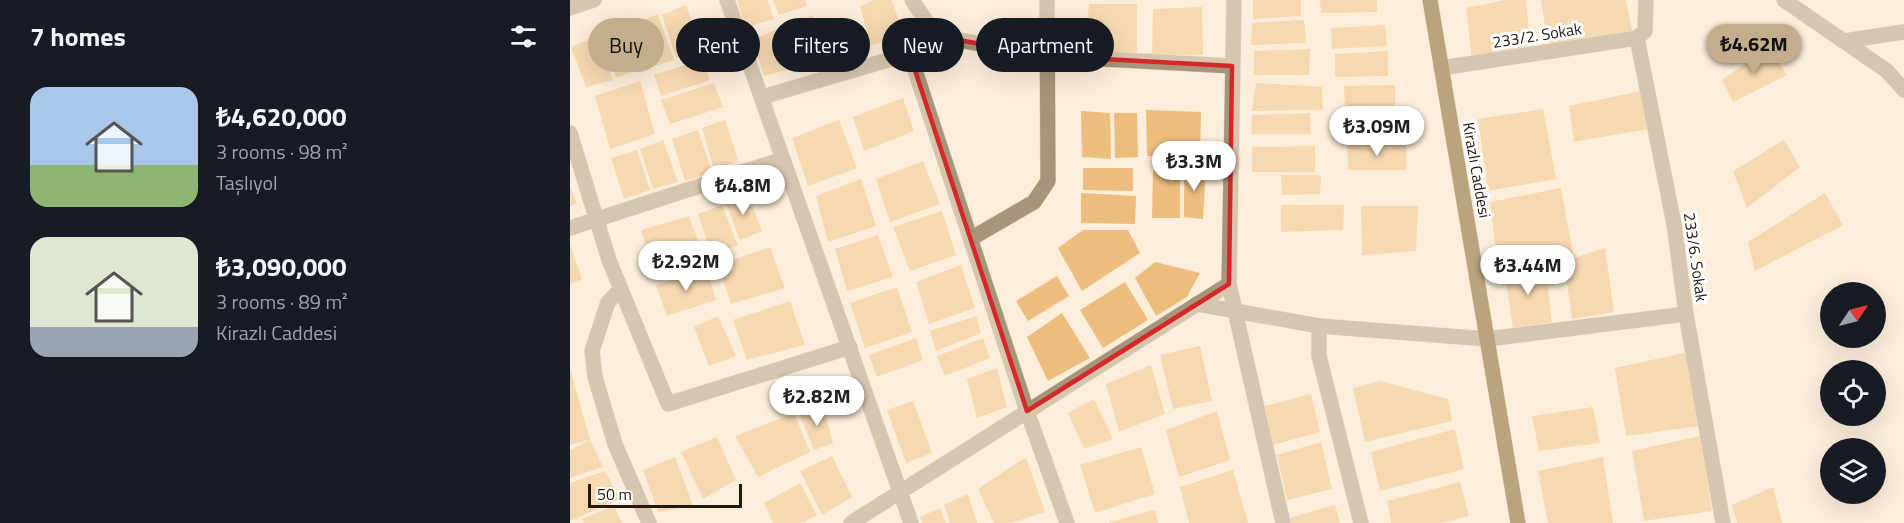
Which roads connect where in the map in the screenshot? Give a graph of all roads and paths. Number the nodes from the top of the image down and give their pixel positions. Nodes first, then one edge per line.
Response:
1 (594, 0) edge
2 (728, 0) edge
3 (912, 0) edge
4 (1047, 0) edge
5 (1234, 0) edge
6 (1430, 0) edge
7 (1646, 0) edge
8 (1784, 0) edge
9 (570, 8) edge
10 (924, 18) edge
11 (1047, 18) edge
12 (1904, 32) edge
13 (1637, 38) junction
14 (1844, 41) junction
15 (1114, 60) edge
16 (882, 62) edge
17 (1232, 66) junction
18 (1442, 68) junction
19 (915, 72) edge
20 (1048, 72) edge
21 (1904, 90) edge
22 (762, 97) junction
23 (570, 133) edge
24 (783, 159) junction
25 (598, 219) junction
26 (570, 228) edge
27 (972, 238) junction
28 (1229, 284) junction
29 (621, 289) junction
30 (1197, 304) junction
31 (1235, 310) junction
32 (1686, 314) junction
33 (1319, 326) junction
34 (1487, 339) junction
35 (850, 347) junction
36 (1027, 411) junction
37 (901, 491) junction
38 (649, 523) edge
39 (851, 523) edge
40 (911, 523) edge
41 (1067, 523) edge
42 (1283, 523) edge
43 (1361, 523) edge
44 (1518, 523) edge
45 (1723, 523) edge

1 - 9 street
2 - 22 street
3 - 10 street
4 - 11 street
5 - 17 street
6 - 18 main road, Kirazlı Caddesi
7 - 13 street, 233/6. Sokak
8 - 14 street
12 - 14 street
13 - 18 street, 233/2. Sokak
13 - 32 street, 233/6. Sokak
14 - 21 street
15 - 17 street
16 - 22 street
17 - 28 street
18 - 34 main road, Kirazlı Caddesi
19 - 27 street
20 - 27 street
22 - 24 street
23 - 25 street
24 - 25 street
24 - 35 street
25 - 26 street
25 - 29 street
27 - 36 street
28 - 30 street
28 - 31 street
29 - 35 street
29 - 38 street
30 - 31 street
30 - 36 street
31 - 33 street
31 - 42 street
32 - 34 street
32 - 45 street, 233/6. Sokak
33 - 34 street
33 - 43 street
34 - 44 main road, Kirazlı Caddesi
35 - 37 street
36 - 37 street
36 - 41 street
37 - 39 street
37 - 40 street

